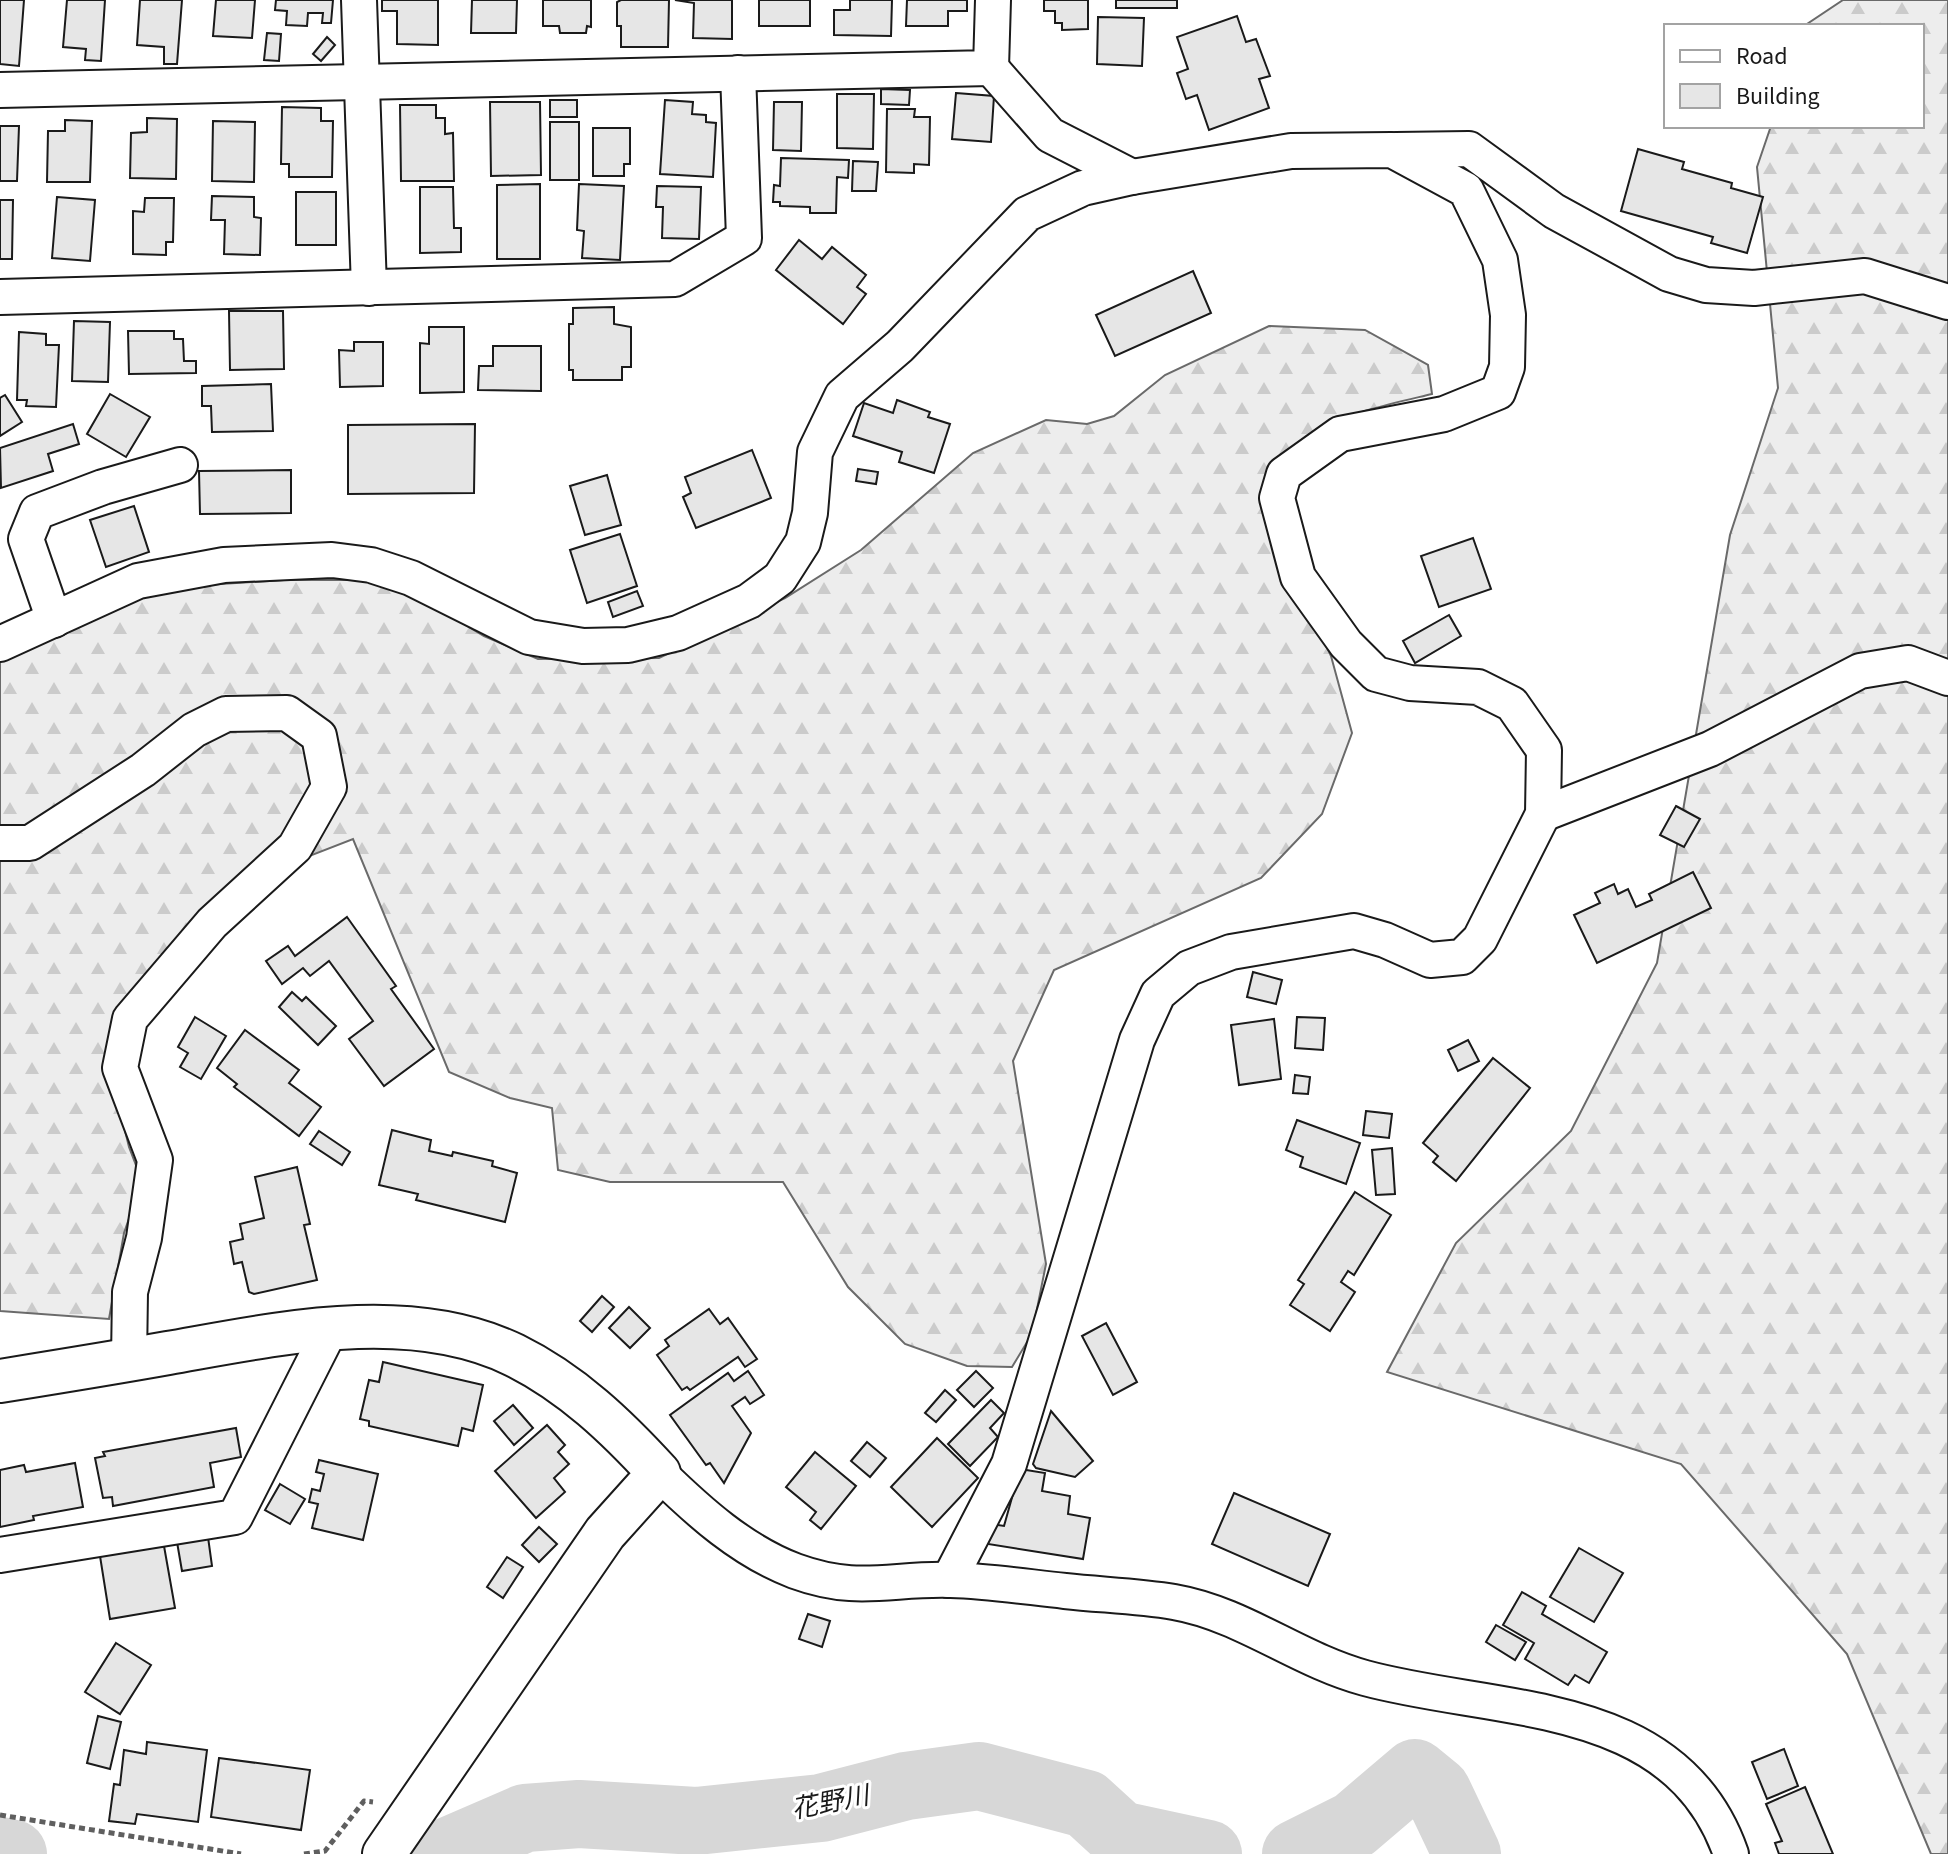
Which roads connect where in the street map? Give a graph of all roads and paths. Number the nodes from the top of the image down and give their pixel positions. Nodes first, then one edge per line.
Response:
1 (359, 0) edge
2 (993, 0) edge
3 (991, 68) junction
4 (738, 73) junction
5 (359, 83) junction
6 (0, 90) edge
7 (1392, 150) junction
8 (1132, 177) junction
9 (369, 288) junction
10 (0, 297) edge
11 (1948, 302) edge
12 (180, 465) dead end
13 (54, 620) junction
14 (0, 644) edge
15 (1948, 678) edge
16 (1543, 814) junction
17 (0, 843) edge
18 (330, 1330) junction
19 (129, 1360) junction
20 (0, 1381) edge
21 (659, 1473) junction
22 (0, 1555) edge
23 (949, 1580) junction
24 (0, 1815) edge
25 (241, 1854) edge
26 (384, 1854) edge
27 (1731, 1854) edge

1 - 5 street
2 - 3 street
3 - 4 street
3 - 8 street
4 - 5 street
4 - 9 street
5 - 6 street
5 - 9 street
7 - 8 street
7 - 11 street
7 - 16 street
8 - 13 street
9 - 10 street
12 - 13 street
13 - 14 street
15 - 16 street
16 - 23 street
17 - 19 street
18 - 19 street
18 - 21 street
18 - 22 street
19 - 20 street
21 - 23 street
21 - 26 street
23 - 27 street
24 - 25 path

